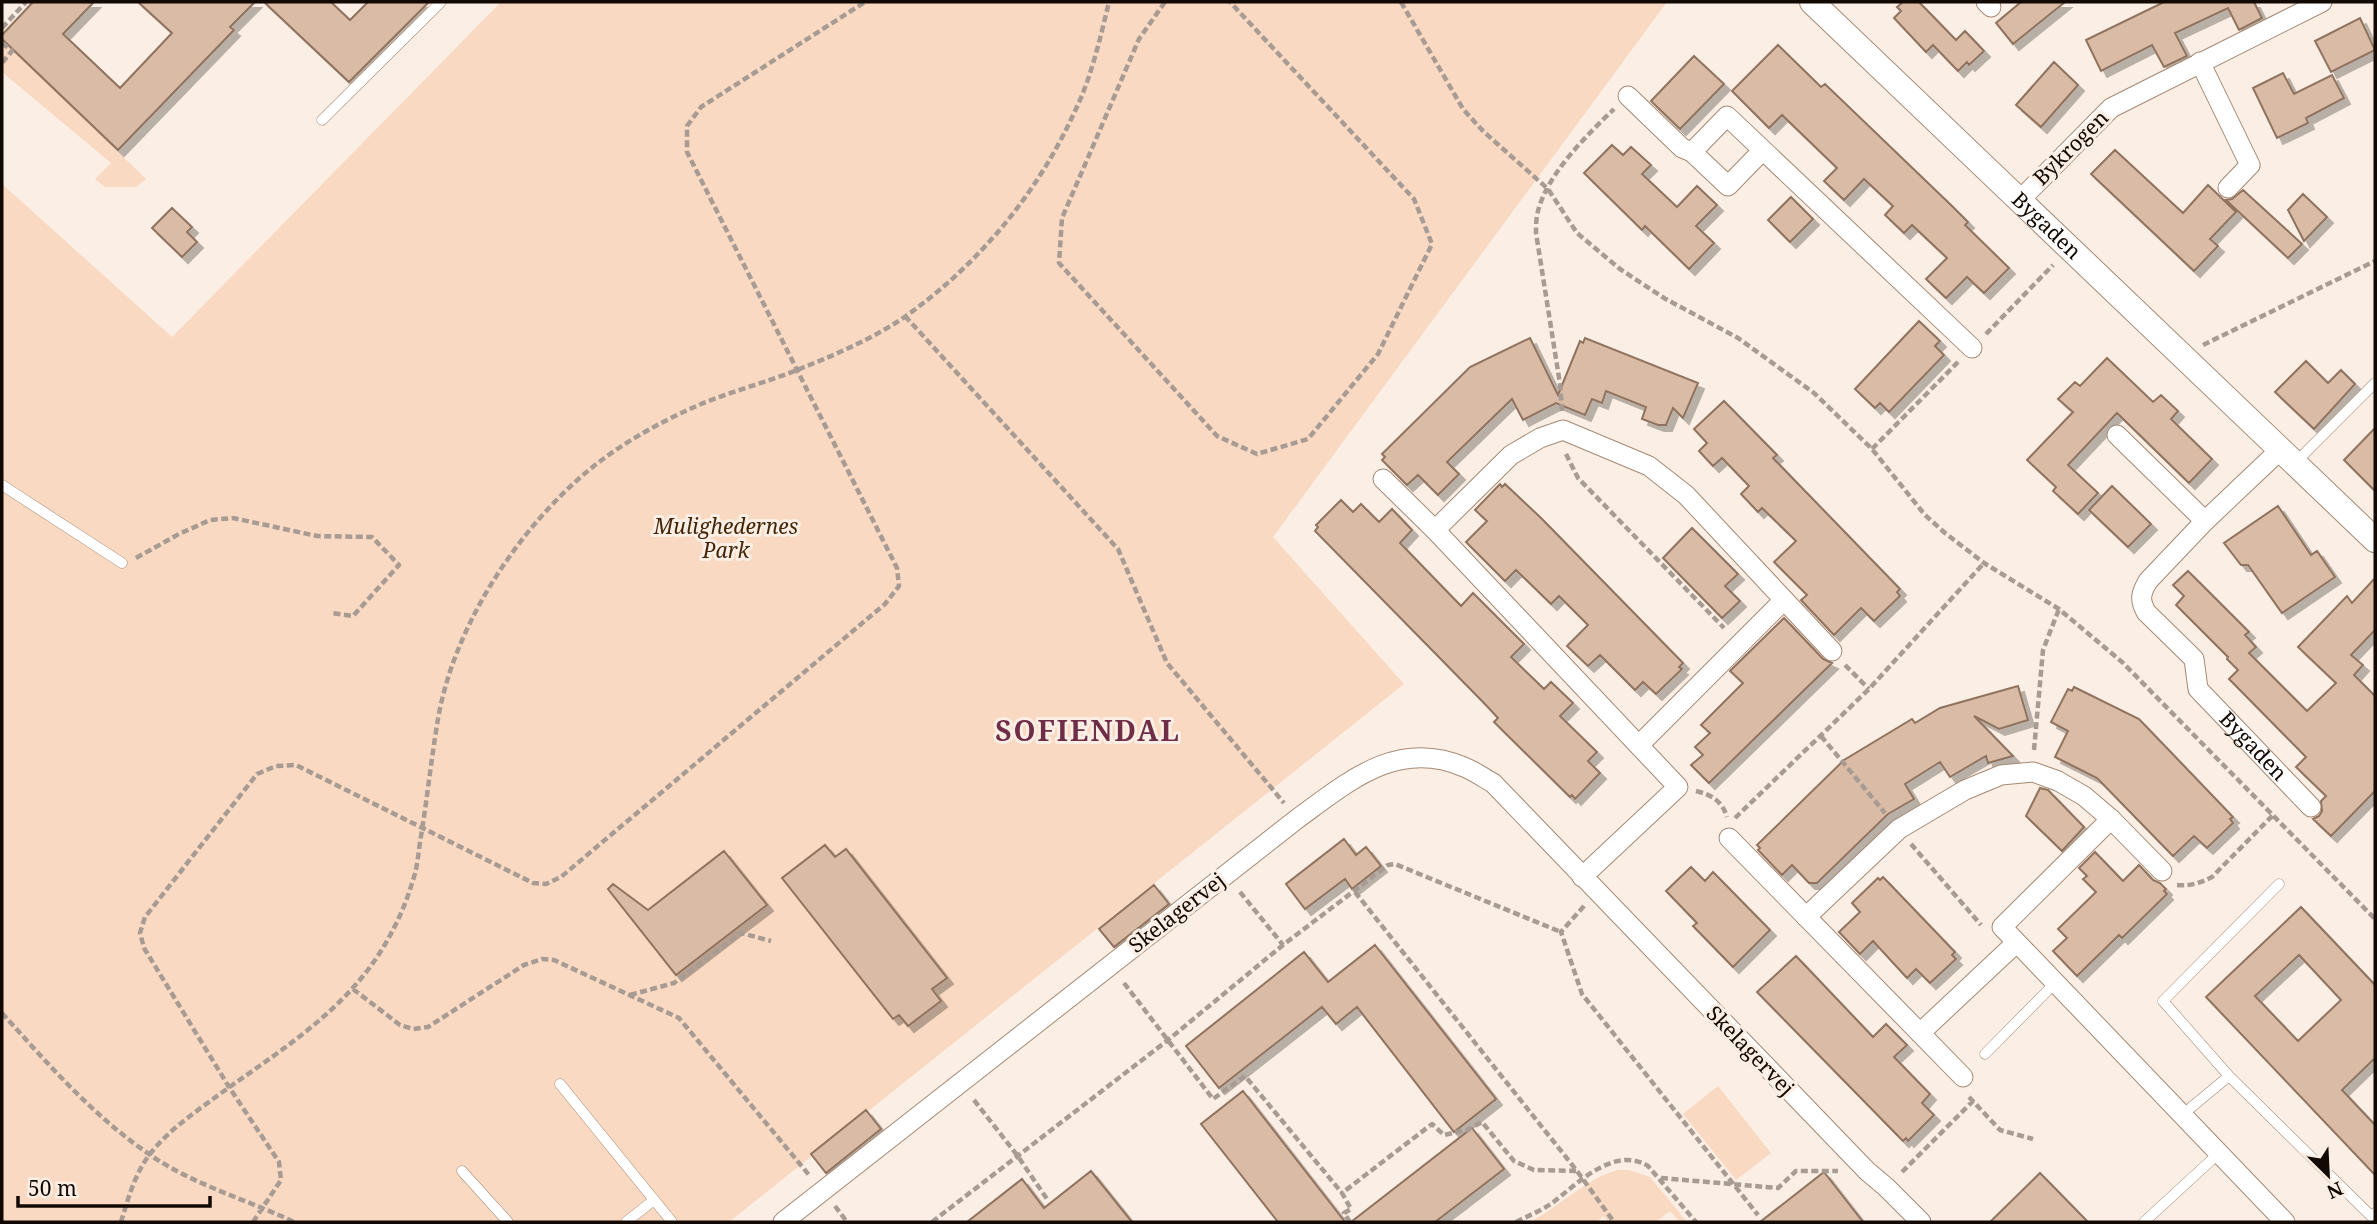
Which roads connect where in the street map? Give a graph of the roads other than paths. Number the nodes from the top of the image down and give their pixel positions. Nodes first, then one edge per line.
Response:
1 (441, 2) edge
2 (1812, 2) edge
3 (2322, 2) edge
4 (2200, 62) junction
5 (1628, 96) road end
6 (322, 120) dead end
7 (1763, 150) junction
8 (1692, 152) junction
9 (2228, 188) dead end
10 (2020, 200) junction
11 (1972, 348) dead end
12 (2375, 383) edge
13 (2117, 435) dead end
14 (2288, 457) junction
15 (1383, 479) dead end
16 (2, 485) edge
17 (2205, 521) junction
18 (1434, 530) junction
19 (2375, 540) edge
20 (122, 563) road end
21 (1784, 600) junction
22 (1832, 651) road end
23 (1639, 745) junction
24 (2311, 807) dead end
25 (2111, 819) junction
26 (1729, 838) dead end
27 (2162, 872) road end
28 (1582, 877) junction
29 (2280, 884) dead end
30 (1807, 917) junction
31 (2017, 943) junction
32 (2055, 983) junction
33 (1920, 1032) junction
34 (1985, 1054) dead end
35 (2229, 1076) junction
36 (1964, 1077) road end
37 (560, 1084) dead end
38 (2182, 1115) junction
39 (2218, 1154) junction
40 (462, 1171) dead end
41 (654, 1200) junction
42 (2375, 1213) edge
43 (508, 1222) edge
44 (626, 1222) edge
45 (672, 1222) edge
46 (783, 1222) edge
47 (1922, 1222) edge
48 (2144, 1222) edge
49 (2286, 1222) edge

1 - 6 lane
2 - 10 street, Bygaden
3 - 4 street, Bykrogen
4 - 9 street
4 - 10 street, Bykrogen
5 - 8 street
7 - 8 street
7 - 8 street
7 - 11 street
10 - 14 street, Bygaden
12 - 14 lane
13 - 17 street
14 - 17 street, Bygaden
14 - 19 street, Bygaden
15 - 18 street
16 - 20 lane
17 - 24 street, Bygaden
18 - 21 street
18 - 23 street
21 - 22 street
21 - 23 street
23 - 28 street
25 - 27 street
25 - 30 street
25 - 31 street
26 - 30 street
28 - 46 street, Skelagervej
28 - 47 street, Skelagervej
29 - 35 lane
30 - 33 street
31 - 32 street
31 - 33 street
32 - 34 lane
32 - 38 street
33 - 36 street
35 - 38 lane
35 - 42 lane
37 - 41 lane
38 - 39 street
39 - 48 lane
39 - 49 street
40 - 43 lane
41 - 44 lane
41 - 45 lane

